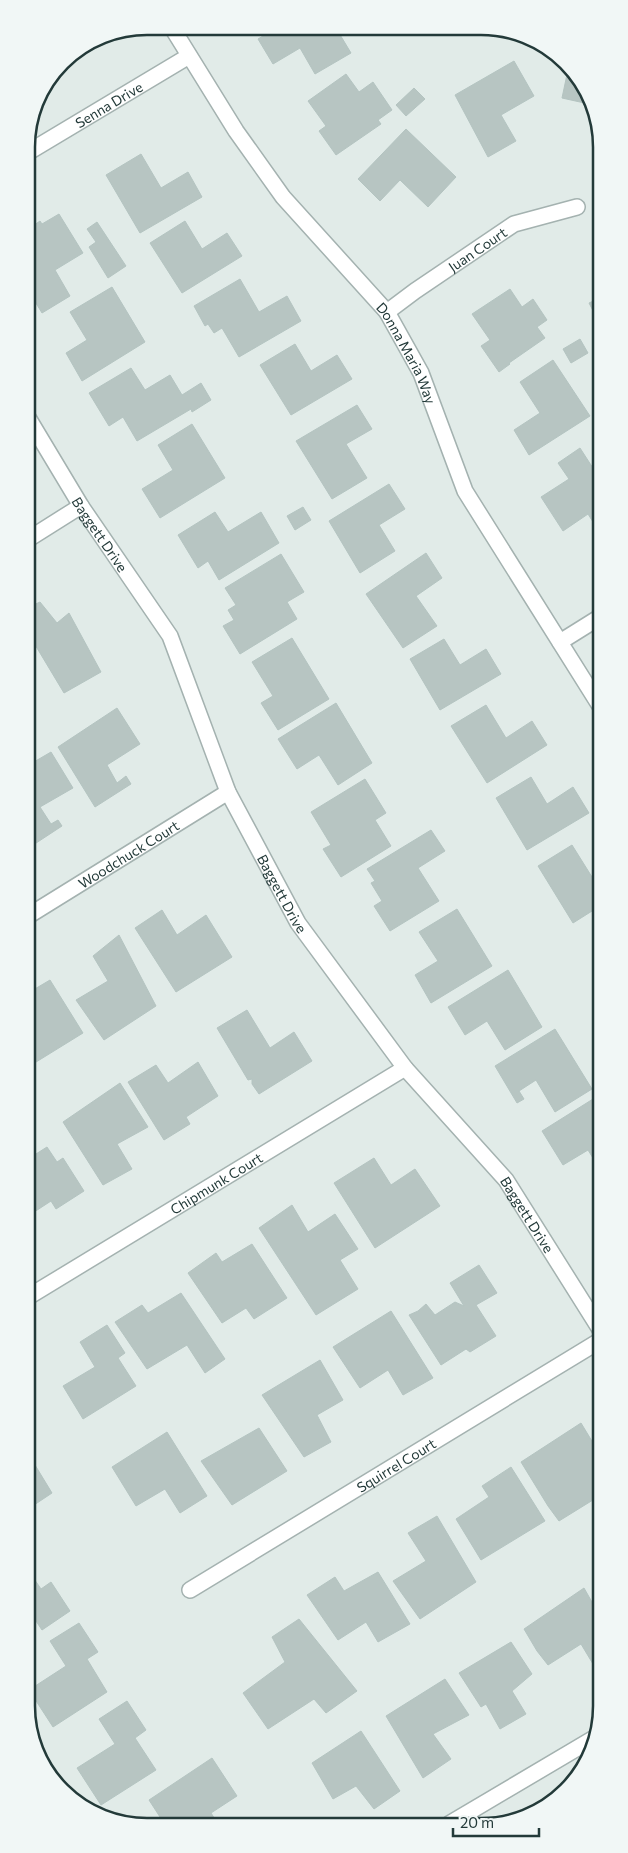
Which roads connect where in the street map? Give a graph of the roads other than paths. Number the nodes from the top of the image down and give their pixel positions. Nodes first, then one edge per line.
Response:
1 (176, 35) edge
2 (189, 56) junction
3 (35, 148) edge
4 (577, 207) dead end
5 (387, 312) junction
6 (35, 429) edge
7 (81, 506) junction
8 (35, 535) edge
9 (593, 621) edge
10 (560, 642) junction
11 (593, 695) edge
12 (228, 792) junction
13 (35, 912) edge
14 (405, 1068) junction
15 (35, 1293) edge
16 (593, 1319) edge
17 (593, 1345) edge
18 (190, 1590) dead end
19 (587, 1742) edge
20 (459, 1818) edge

1 - 2 street, Donna Maria Way
2 - 3 street, Senna Drive
2 - 5 street, Donna Maria Way
4 - 5 street, Juan Court
5 - 10 street, Donna Maria Way
6 - 7 street, Baggett Drive
7 - 8 street
7 - 12 street, Baggett Drive
9 - 10 street
10 - 11 street, Donna Maria Way
12 - 13 street, Woodchuck Court
12 - 14 street, Baggett Drive
14 - 15 street, Chipmunk Court
14 - 16 street, Baggett Drive
17 - 18 street, Squirrel Court
19 - 20 street

